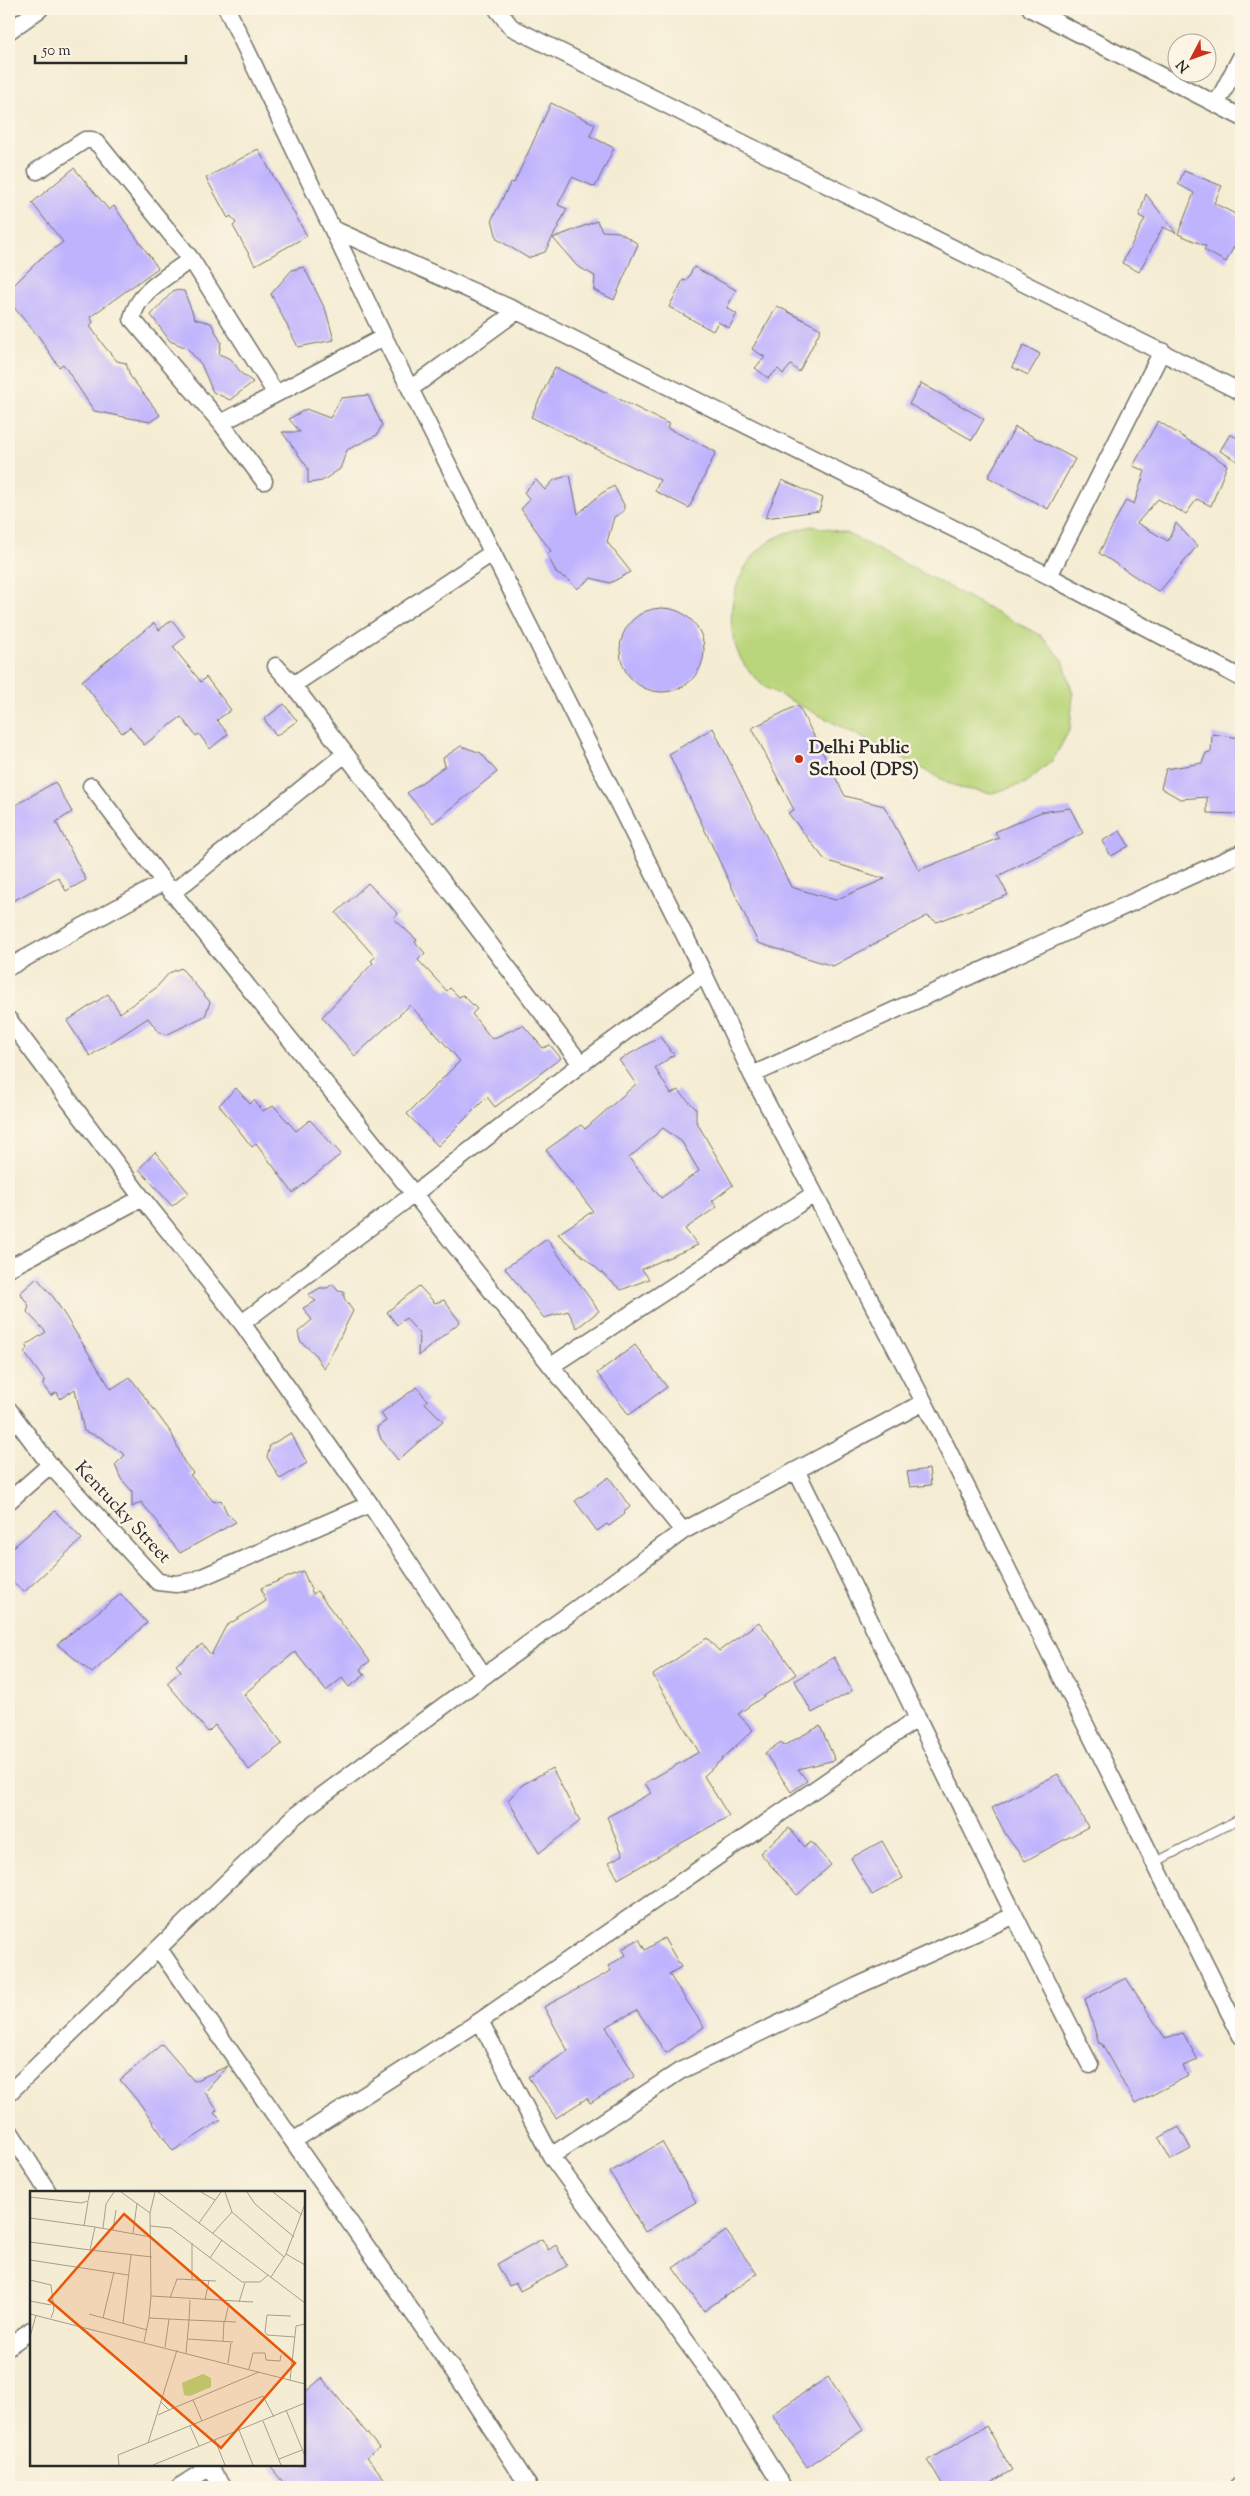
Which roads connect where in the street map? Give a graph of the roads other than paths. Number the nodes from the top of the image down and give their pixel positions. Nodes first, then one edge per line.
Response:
1 (40, 9) edge
2 (227, 9) edge
3 (497, 9) edge
4 (1030, 9) edge
5 (9, 31) edge
6 (1241, 57) edge
7 (1216, 103) junction
8 (1241, 116) edge
9 (37, 171) dead end
10 (334, 229) junction
11 (191, 259) junction
12 (517, 311) junction
13 (384, 337) junction
14 (1162, 350) junction
15 (410, 389) junction
16 (1241, 392) edge
17 (276, 394) junction
18 (221, 423) junction
19 (264, 480) dead end
20 (492, 553) junction
21 (1050, 576) junction
22 (276, 666) dead end
23 (1241, 678) edge
24 (293, 685) junction
25 (345, 754) junction
26 (91, 786) dead end
27 (1241, 852) edge
28 (168, 887) junction
29 (9, 967) edge
30 (704, 974) junction
31 (9, 1020) edge
32 (581, 1064) junction
33 (752, 1075) junction
34 (414, 1194) junction
35 (814, 1194) junction
36 (142, 1198) junction
37 (9, 1268) edge
38 (242, 1322) junction
39 (552, 1366) junction
40 (924, 1402) junction
41 (9, 1410) edge
42 (50, 1466) junction
43 (798, 1472) junction
44 (9, 1501) edge
45 (370, 1504) junction
46 (683, 1531) junction
47 (484, 1676) junction
48 (918, 1718) junction
49 (1241, 1818) edge
50 (1154, 1863) junction
51 (1013, 1916) junction
52 (159, 1949) junction
53 (480, 2021) junction
54 (1241, 2036) edge
55 (1090, 2065) dead end
56 (9, 2093) edge
57 (9, 2130) edge
58 (293, 2141) junction
59 (551, 2156) junction
60 (47, 2191) edge
61 (30, 2331) edge
62 (9, 2346) edge
63 (209, 2466) edge
64 (1241, 2485) edge
65 (179, 2487) edge
66 (223, 2487) edge
67 (529, 2487) edge
68 (783, 2487) edge
69 (1238, 2487) edge

1 - 5 street
2 - 10 street
3 - 14 street
4 - 7 street
6 - 7 street
7 - 8 street
9 - 11 street
10 - 12 street
10 - 13 street
11 - 17 street
11 - 18 street
12 - 15 street
12 - 21 street
13 - 15 street
13 - 17 street
14 - 16 street
14 - 21 street
15 - 20 street
17 - 18 street
18 - 19 street
20 - 24 street
20 - 30 street
21 - 23 street
22 - 24 street
24 - 25 street
25 - 28 street
25 - 32 street
26 - 28 street
27 - 33 street
28 - 29 street
28 - 34 street
30 - 32 street
30 - 33 street
31 - 36 street
32 - 34 street
33 - 35 street
34 - 38 street
34 - 39 street
35 - 39 street
35 - 40 street
36 - 37 street
36 - 38 street
38 - 45 street
39 - 46 street
40 - 43 street
40 - 50 street
41 - 42 street, Kentucky Street
42 - 44 street
42 - 45 street, Kentucky Street
43 - 46 street
43 - 48 street
45 - 47 street
46 - 47 street
47 - 52 street
48 - 51 street
48 - 53 street
49 - 50 lane
50 - 54 street
51 - 55 street
51 - 59 street
52 - 56 street
52 - 58 street
53 - 58 street
53 - 59 street
57 - 60 street
58 - 67 street
59 - 68 street
61 - 62 street
63 - 65 street
63 - 66 street
64 - 69 street

